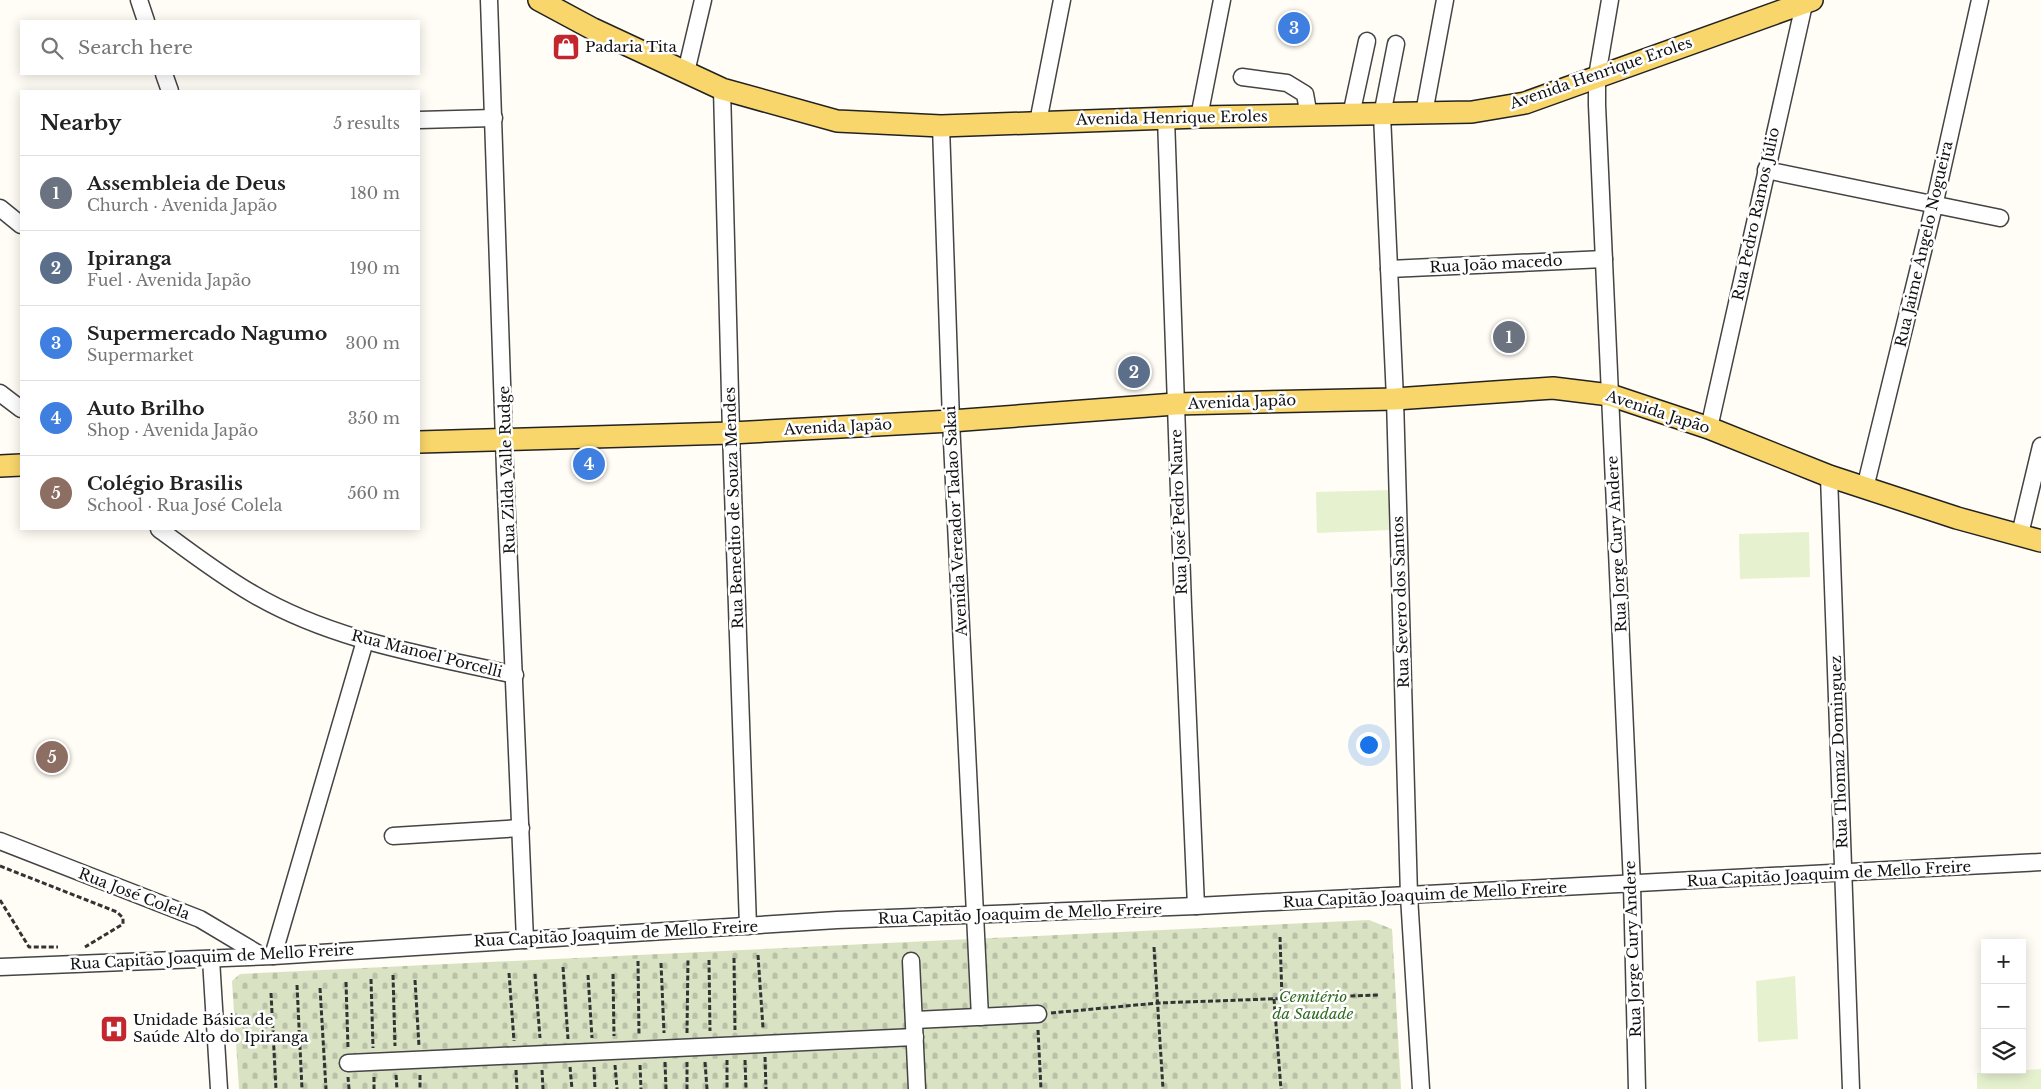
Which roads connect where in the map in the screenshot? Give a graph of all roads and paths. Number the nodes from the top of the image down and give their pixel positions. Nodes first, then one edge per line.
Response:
1 (139, 0) edge
2 (489, 0) edge
3 (539, 0) edge
4 (703, 0) edge
5 (1062, 0) edge
6 (1222, 0) edge
7 (1445, 0) edge
8 (1610, 0) edge
9 (1980, 0) edge
10 (1807, 1) edge
11 (146, 20) edge
12 (1367, 41) dead end
13 (1396, 44) dead end
14 (686, 72) junction
15 (164, 75) edge
16 (1597, 76) junction
17 (1242, 77) dead end
18 (722, 89) junction
19 (170, 90) edge
20 (1424, 113) junction
21 (1351, 115) junction
22 (1382, 115) junction
23 (1309, 116) junction
24 (1199, 117) junction
25 (494, 118) junction
26 (1166, 118) junction
27 (420, 120) edge
28 (1038, 122) junction
29 (941, 126) junction
30 (1766, 170) junction
31 (1934, 206) junction
32 (0, 208) edge
33 (2000, 218) dead end
34 (20, 224) edge
35 (1604, 259) junction
36 (1389, 269) junction
37 (0, 393) edge
38 (1610, 395) junction
39 (1395, 398) junction
40 (1175, 404) junction
41 (20, 408) edge
42 (951, 421) junction
43 (1709, 428) junction
44 (731, 433) junction
45 (506, 440) junction
46 (420, 442) edge
47 (2041, 446) edge
48 (20, 465) edge
49 (0, 466) edge
50 (1829, 476) junction
51 (1865, 488) junction
52 (160, 530) edge
53 (2020, 534) junction
54 (2041, 540) edge
55 (365, 641) junction
56 (515, 675) junction
57 (521, 828) junction
58 (393, 836) dead end
59 (0, 841) edge
60 (2041, 862) edge
61 (0, 866) edge
62 (1844, 873) junction
63 (1632, 885) junction
64 (1409, 896) junction
65 (0, 900) edge
66 (1196, 906) junction
67 (975, 916) junction
68 (748, 926) junction
69 (1280, 937) dead end
70 (525, 940) junction
71 (1154, 946) dead end
72 (66, 947) dead end
73 (84, 947) dead end
74 (758, 955) dead end
75 (268, 956) junction
76 (688, 958) dead end
77 (734, 958) dead end
78 (211, 959) junction
79 (709, 960) dead end
80 (638, 961) dead end
81 (911, 961) dead end
82 (661, 963) dead end
83 (0, 967) edge
84 (563, 967) dead end
85 (509, 974) dead end
86 (535, 974) dead end
87 (613, 974) dead end
88 (393, 975) dead end
89 (588, 975) dead end
90 (371, 978) dead end
91 (415, 980) dead end
92 (346, 982) dead end
93 (297, 985) dead end
94 (320, 988) dead end
95 (271, 993) dead end
96 (1379, 995) dead end
97 (1274, 999) junction
98 (1282, 999) junction
99 (1158, 1003) junction
100 (1038, 1014) junction
101 (980, 1017) junction
102 (915, 1020) junction
103 (915, 1037) junction
104 (764, 1044) junction
105 (724, 1046) junction
106 (686, 1048) junction
107 (665, 1049) junction
108 (639, 1050) junction
109 (615, 1051) junction
110 (593, 1052) junction
111 (569, 1053) junction
112 (541, 1054) junction
113 (515, 1055) junction
114 (420, 1060) junction
115 (396, 1061) junction
116 (374, 1062) junction
117 (348, 1064) junction
118 (219, 1089) edge
119 (276, 1089) edge
120 (302, 1089) edge
121 (326, 1089) edge
122 (349, 1089) edge
123 (374, 1089) edge
124 (397, 1089) edge
125 (420, 1089) edge
126 (517, 1089) edge
127 (543, 1089) edge
128 (572, 1089) edge
129 (596, 1089) edge
130 (617, 1089) edge
131 (641, 1089) edge
132 (666, 1089) edge
133 (687, 1089) edge
134 (706, 1089) edge
135 (727, 1089) edge
136 (746, 1089) edge
137 (766, 1089) edge
138 (917, 1089) edge
139 (1041, 1089) edge
140 (1163, 1089) edge
141 (1281, 1089) edge
142 (1421, 1089) edge
143 (1637, 1089) edge
144 (1851, 1089) edge

1 - 11 street
2 - 25 street, Rua Zilda Valle Rudge
3 - 14 main road, Avenida Henrique Eroles
4 - 14 street
5 - 28 street
6 - 24 street
7 - 20 street
8 - 16 street, Rua Jorge Cury Andere
9 - 31 street, Rua Jaime Ângelo Nogueira
10 - 16 main road, Avenida Henrique Eroles
10 - 30 street, Rua Pedro Ramos Júlio
12 - 21 street
13 - 22 street, Rua Severo dos Santos
14 - 18 main road, Avenida Henrique Eroles
15 - 19 street
16 - 20 main road, Avenida Henrique Eroles
16 - 35 street, Rua Jorge Cury Andere
17 - 23 street
18 - 29 main road, Avenida Henrique Eroles
18 - 44 street, Rua Benedito de Souza Mendes
20 - 22 main road, Avenida Henrique Eroles
21 - 22 main road, Avenida Henrique Eroles
21 - 23 main road, Avenida Henrique Eroles
22 - 36 street, Rua Severo dos Santos
23 - 24 main road, Avenida Henrique Eroles
24 - 26 main road, Avenida Henrique Eroles
25 - 27 street
25 - 45 street, Rua Zilda Valle Rudge
26 - 28 main road, Avenida Henrique Eroles
26 - 40 street, Rua José Pedro Naure
28 - 29 main road, Avenida Henrique Eroles
29 - 42 street, Avenida Vereador Tadao Sakai
30 - 31 street
30 - 43 street, Rua Pedro Ramos Júlio
31 - 33 street
31 - 51 street, Rua Jaime Ângelo Nogueira
32 - 34 street
35 - 36 street, Rua João macedo
35 - 38 street, Rua Jorge Cury Andere
36 - 39 street, Rua Severo dos Santos
37 - 41 street
38 - 39 main road, Avenida Japão
38 - 43 main road, Avenida Japão
38 - 63 street, Rua Jorge Cury Andere
39 - 40 main road, Avenida Japão
39 - 64 street, Rua Severo dos Santos
40 - 42 main road, Avenida Japão
40 - 66 street, Rua José Pedro Naure
42 - 44 main road, Avenida Japão
42 - 67 street, Avenida Vereador Tadao Sakai
43 - 50 main road, Avenida Japão
44 - 45 main road, Avenida Japão
44 - 68 street, Rua Benedito de Souza Mendes
45 - 46 main road, Avenida Japão
45 - 56 street, Rua Zilda Valle Rudge
47 - 53 street
48 - 49 main road
50 - 51 main road, Avenida Japão
50 - 62 street, Rua Thomaz Dominguez
51 - 53 main road, Avenida Japão
52 - 55 street, Rua Manoel Porcelli
53 - 54 main road, Avenida Japão
55 - 56 street, Rua Manoel Porcelli
55 - 75 street
56 - 57 street, Rua Zilda Valle Rudge
57 - 58 street
57 - 70 street, Rua Zilda Valle Rudge
59 - 75 street, Rua José Colela
60 - 62 street, Rua Capitão Joaquim de Mello Freire
61 - 73 path
62 - 63 street, Rua Capitão Joaquim de Mello Freire
62 - 144 street, Rua Thomaz Dominguez
63 - 64 street, Rua Capitão Joaquim de Mello Freire
63 - 143 street, Rua Jorge Cury Andere
64 - 66 street, Rua Capitão Joaquim de Mello Freire
64 - 142 street, Rua Severo dos Santos
65 - 72 path
66 - 67 street, Rua Capitão Joaquim de Mello Freire
67 - 68 street, Rua Capitão Joaquim de Mello Freire
67 - 101 street, Avenida Vereador Tadao Sakai
68 - 70 street, Rua Capitão Joaquim de Mello Freire
69 - 98 path
70 - 75 street, Rua Capitão Joaquim de Mello Freire
71 - 99 path
74 - 104 path
75 - 78 street, Rua Capitão Joaquim de Mello Freire
76 - 106 path
77 - 105 path
78 - 83 street, Rua Capitão Joaquim de Mello Freire
78 - 118 street
79 - 105 path
80 - 108 path
81 - 102 street
82 - 107 path
84 - 111 path
85 - 113 path
86 - 112 path
87 - 109 path
88 - 115 path
89 - 110 path
90 - 116 path
91 - 114 path
92 - 117 path
93 - 120 path
94 - 121 path
95 - 119 path
96 - 98 path
97 - 98 path
97 - 99 path
97 - 141 path
99 - 100 path
99 - 140 path
100 - 101 street
100 - 139 path
101 - 102 street
102 - 103 street
103 - 104 street
103 - 138 street
104 - 105 street
104 - 137 path
105 - 106 street
105 - 134 path
105 - 135 path
105 - 136 path
106 - 107 street
106 - 133 path
107 - 108 street
107 - 132 path
108 - 109 street
108 - 131 path
109 - 110 street
109 - 130 path
110 - 111 street
110 - 129 path
111 - 112 street
111 - 128 path
112 - 113 street
112 - 127 path
113 - 114 street
113 - 126 path
114 - 115 street
114 - 125 path
115 - 116 street
115 - 124 path
116 - 117 street
116 - 123 path
117 - 122 path

